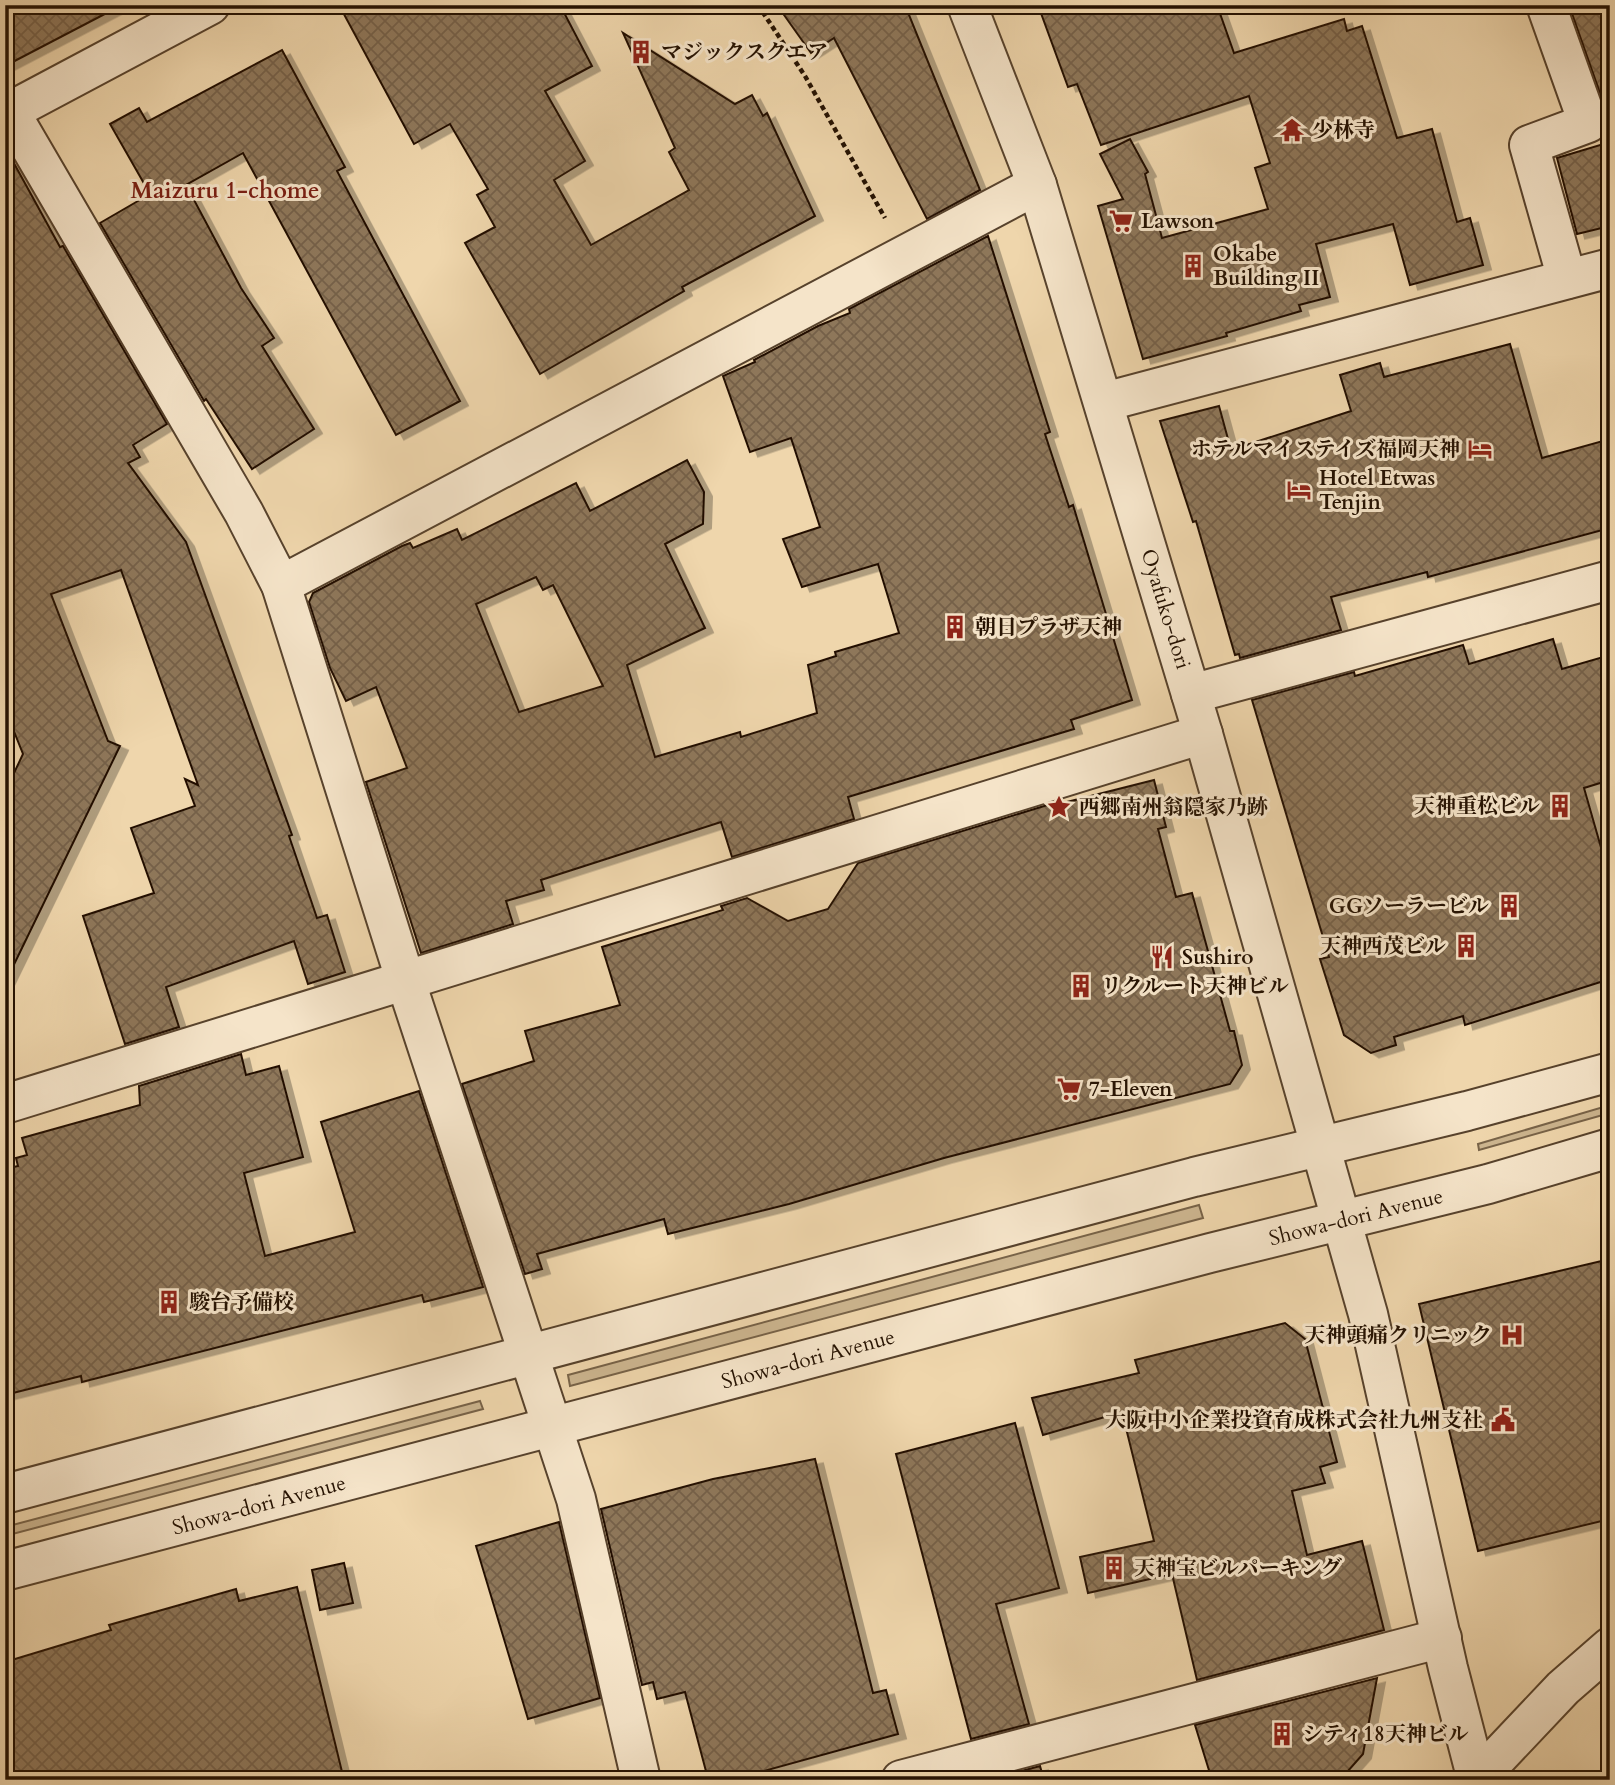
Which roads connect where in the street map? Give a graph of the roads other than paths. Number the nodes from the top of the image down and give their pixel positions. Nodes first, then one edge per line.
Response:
1 (210, 5) edge
2 (967, 5) edge
3 (1546, 5) edge
4 (7, 113) edge
5 (1037, 185) junction
6 (1610, 268) edge
7 (1567, 279) junction
8 (1104, 402) junction
9 (1610, 580) edge
10 (281, 585) junction
11 (1191, 694) junction
12 (1203, 733) junction
13 (406, 982) junction
14 (1610, 1072) edge
15 (5, 1104) edge
16 (1321, 1146) junction
17 (1610, 1148) edge
18 (1342, 1220) junction
19 (527, 1354) junction
20 (552, 1427) junction
21 (5, 1494) edge
22 (5, 1571) edge
23 (1442, 1637) junction
24 (1610, 1647) edge
25 (1477, 1779) edge
26 (641, 1780) edge
27 (901, 1780) edge

1 - 4 street
2 - 5 street, Oyafuko-dori
3 - 7 street
4 - 10 street
5 - 8 street, Oyafuko-dori
5 - 10 street
6 - 7 street
7 - 8 street
8 - 11 street, Oyafuko-dori
9 - 11 street
10 - 13 street
11 - 12 street, Oyafuko-dori
12 - 13 street
12 - 16 street, Oyafuko-dori
13 - 15 street
13 - 19 street
14 - 16 street
16 - 18 street, Oyafuko-dori
16 - 19 street
17 - 18 street, Showa-dori Avenue
18 - 20 street, Showa-dori Avenue
18 - 23 street, Oyafuko-dori
19 - 20 street
19 - 21 street
20 - 22 street, Showa-dori Avenue
20 - 26 street
23 - 25 street, Oyafuko-dori
23 - 27 street
24 - 25 street

